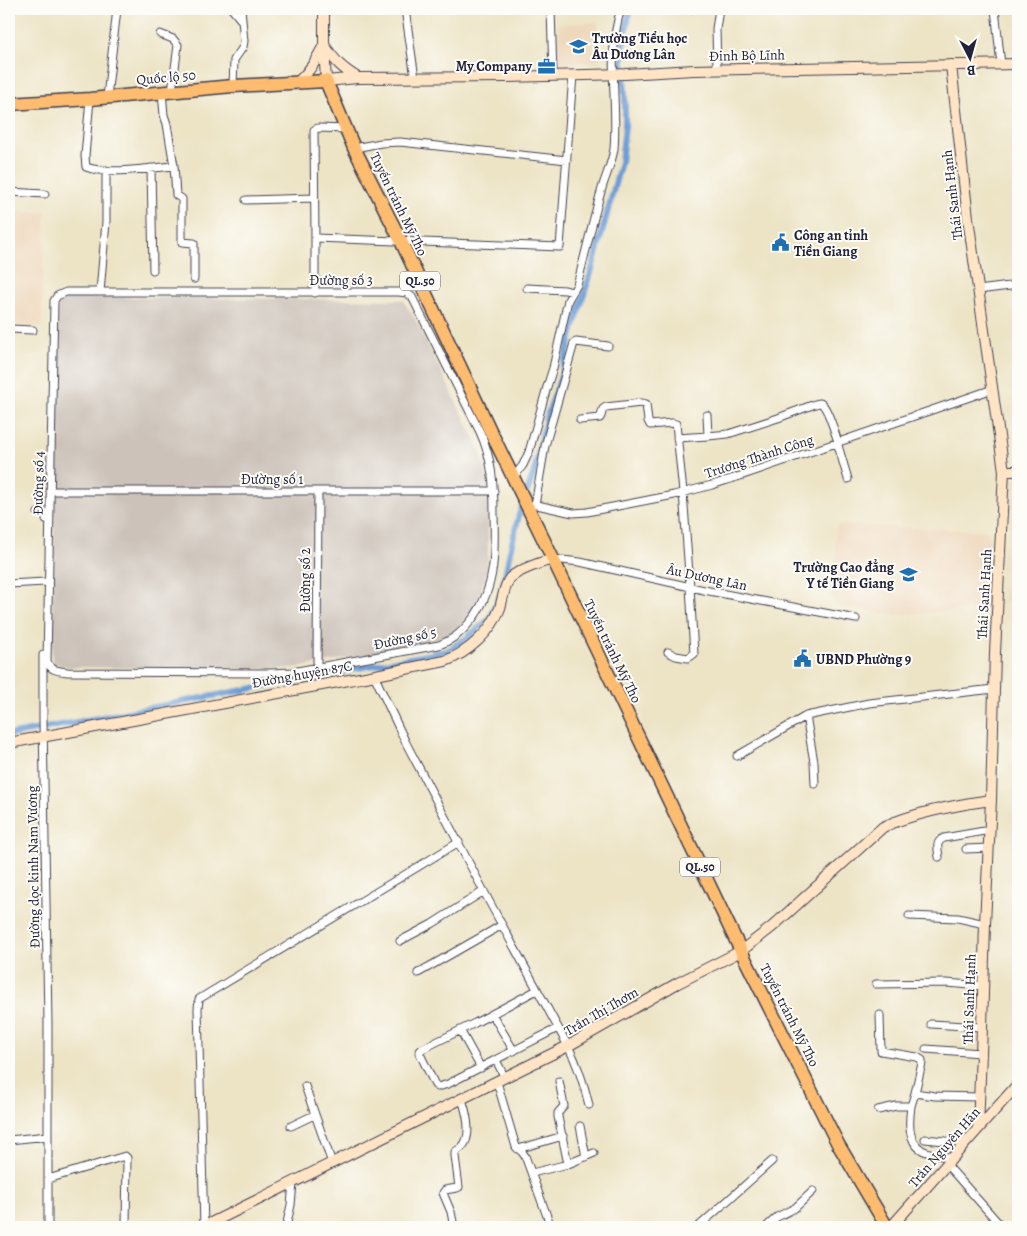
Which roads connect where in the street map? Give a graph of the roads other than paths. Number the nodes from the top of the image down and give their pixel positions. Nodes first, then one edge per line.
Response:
1 (118, 9) edge
2 (232, 9) edge
3 (241, 9) edge
4 (324, 9) edge
5 (405, 9) edge
6 (551, 9) edge
7 (621, 9) edge
8 (663, 9) edge
9 (691, 9) edge
10 (719, 9) edge
11 (995, 9) edge
12 (242, 22) junction
13 (160, 34) dead end
14 (324, 45) junction
15 (1001, 64) junction
16 (1018, 64) edge
17 (951, 65) junction
18 (717, 69) junction
19 (618, 74) junction
20 (553, 75) junction
21 (573, 75) junction
22 (358, 78) junction
23 (415, 78) junction
24 (326, 80) junction
25 (9, 81) edge
26 (298, 82) junction
27 (233, 86) junction
28 (167, 91) junction
29 (107, 97) junction
30 (90, 99) junction
31 (9, 104) edge
32 (347, 130) junction
33 (354, 148) junction
34 (567, 160) junction
35 (174, 166) junction
36 (151, 168) junction
37 (106, 170) junction
38 (9, 192) edge
39 (45, 194) dead end
40 (314, 198) junction
41 (246, 200) dead end
42 (315, 238) junction
43 (401, 241) junction
44 (153, 270) dead end
45 (194, 279) dead end
46 (1018, 285) edge
47 (527, 288) dead end
48 (978, 290) junction
49 (100, 292) junction
50 (572, 292) junction
51 (315, 293) junction
52 (56, 296) joint
53 (433, 323) junction
54 (9, 329) edge
55 (33, 330) dead end
56 (608, 346) dead end
57 (993, 389) junction
58 (707, 415) dead end
59 (580, 420) dead end
60 (484, 430) junction
61 (708, 436) junction
62 (677, 438) junction
63 (838, 442) junction
64 (1004, 471) junction
65 (1018, 471) edge
66 (514, 479) junction
67 (848, 479) dead end
68 (50, 491) junction
69 (318, 491) junction
70 (494, 491) junction
71 (683, 492) junction
72 (528, 504) junction
73 (38, 513) dead end
74 (553, 559) junction
75 (44, 582) junction
76 (9, 584) edge
77 (690, 586) junction
78 (856, 619) dead end
79 (668, 652) dead end
80 (317, 668) junction
81 (52, 669) joint
82 (374, 675) junction
83 (994, 689) junction
84 (806, 716) junction
85 (44, 730) junction
86 (9, 743) edge
87 (737, 756) dead end
88 (816, 784) dead end
89 (991, 800) junction
90 (990, 830) junction
91 (459, 842) junction
92 (989, 848) junction
93 (966, 849) dead end
94 (939, 856) dead end
95 (484, 891) junction
96 (908, 916) dead end
97 (985, 924) junction
98 (502, 925) junction
99 (400, 941) dead end
100 (741, 951) junction
101 (418, 973) dead end
102 (876, 984) dead end
103 (984, 986) junction
104 (537, 990) junction
105 (492, 1014) junction
106 (880, 1015) dead end
107 (931, 1024) dead end
108 (982, 1027) junction
109 (460, 1030) junction
110 (560, 1032) junction
111 (567, 1044) junction
112 (926, 1049) dead end
113 (514, 1051) junction
114 (981, 1053) junction
115 (497, 1062) junction
116 (481, 1068) junction
117 (502, 1078) junction
118 (559, 1082) dead end
119 (1018, 1084) edge
120 (305, 1086) dead end
121 (915, 1093) junction
122 (979, 1097) junction
123 (462, 1099) junction
124 (589, 1106) dead end
125 (911, 1106) junction
126 (878, 1110) dead end
127 (314, 1115) junction
128 (291, 1126) dead end
129 (580, 1126) dead end
130 (978, 1129) junction
131 (48, 1136) junction
132 (563, 1136) junction
133 (925, 1139) dead end
134 (9, 1140) edge
135 (966, 1143) junction
136 (518, 1149) junction
137 (594, 1153) dead end
138 (586, 1157) junction
139 (772, 1161) dead end
140 (950, 1161) junction
141 (332, 1163) junction
142 (568, 1164) junction
143 (532, 1173) junction
144 (48, 1179) junction
145 (293, 1183) junction
146 (813, 1191) dead end
147 (1018, 1222) edge
148 (48, 1227) edge
149 (126, 1227) edge
150 (204, 1227) edge
151 (286, 1227) edge
152 (454, 1227) edge
153 (551, 1227) edge
154 (698, 1227) edge
155 (766, 1227) edge
156 (887, 1227) edge
157 (891, 1227) edge
158 (1002, 1227) edge
159 (1013, 1227) edge

1 - 29 street
2 - 12 street
3 - 12 street
4 - 14 street
5 - 23 street
6 - 20 street
7 - 19 street
8 - 9 street
10 - 18 street
11 - 15 street
12 - 27 street
13 - 28 street
14 - 22 street
14 - 24 street
14 - 26 street
15 - 16 street, Đinh Bộ Lĩnh
15 - 17 street, Đinh Bộ Lĩnh
17 - 18 street, Đinh Bộ Lĩnh
17 - 48 street, Thái Sanh Hạnh
18 - 19 street, Đinh Bộ Lĩnh
19 - 21 street, Đinh Bộ Lĩnh
19 - 50 street
20 - 21 street, Đinh Bộ Lĩnh
20 - 23 street, Đinh Bộ Lĩnh
21 - 34 street
22 - 23 street, Đinh Bộ Lĩnh
22 - 24 street, Đinh Bộ Lĩnh
24 - 26 highway, Quốc lộ 50
24 - 32 highway, Tuyến tránh Mỹ Tho / QL.50
25 - 31 street
26 - 27 highway, Quốc lộ 50
27 - 28 highway, Quốc lộ 50
28 - 29 highway, Quốc lộ 50
28 - 35 street
29 - 30 highway, Quốc lộ 50
30 - 31 highway, Quốc lộ 50
30 - 37 street
32 - 33 highway, Tuyến tránh Mỹ Tho / QL.50
32 - 40 street
33 - 34 street
33 - 43 highway, Tuyến tránh Mỹ Tho / QL.50
34 - 43 street
35 - 36 street
35 - 45 street
36 - 37 street
36 - 44 street
37 - 49 street
38 - 39 street
40 - 41 street
40 - 42 street
42 - 43 street
42 - 51 street
43 - 53 highway, Tuyến tránh Mỹ Tho / QL.50
46 - 48 street
47 - 50 street
48 - 57 street, Thái Sanh Hạnh
49 - 51 street, Đường số 3
49 - 52 street, Đường số 3
50 - 66 street
51 - 53 street, Đường số 3
52 - 68 street, Đường số 4
53 - 60 highway, Tuyến tránh Mỹ Tho / QL.50
54 - 55 street
56 - 72 street
57 - 63 street, Trương Thành Công
57 - 64 street, Thái Sanh Hạnh
58 - 61 street
59 - 62 street
60 - 66 highway, Tuyến tránh Mỹ Tho / QL.50
60 - 70 street
61 - 62 street
61 - 63 street
62 - 71 street
63 - 67 street
63 - 71 street, Trương Thành Công
64 - 65 street
64 - 83 street, Thái Sanh Hạnh
66 - 72 highway, Tuyến tránh Mỹ Tho / QL.50
68 - 69 street, Đường số 1
68 - 81 street, Đường số 4
69 - 70 street, Đường số 1
69 - 80 street, Đường số 2
70 - 80 street, Đường số 5
71 - 72 street, Trương Thành Công
71 - 77 street
72 - 74 highway, Tuyến tránh Mỹ Tho / QL.50
73 - 75 street, Đường dọc kinh Nam Vương
74 - 77 street, Âu Dương Lân
74 - 82 street, Đường huyện 87C
74 - 100 highway, Tuyến tránh Mỹ Tho / QL.50
75 - 76 street
75 - 85 street, Đường dọc kinh Nam Vương
77 - 78 street, Âu Dương Lân
77 - 79 street
80 - 81 street, Đường số 5
82 - 85 street, Đường huyện 87C
82 - 91 street
83 - 84 street
83 - 89 street, Thái Sanh Hạnh
84 - 87 street
84 - 88 street
85 - 86 street, Đường huyện 87C
85 - 131 street, Đường dọc kinh Nam Vương
89 - 90 street, Thái Sanh Hạnh
89 - 100 street, Trần Thị Thơm
90 - 92 street, Thái Sanh Hạnh
90 - 94 street
91 - 95 street
91 - 150 street
92 - 93 street
92 - 97 street, Thái Sanh Hạnh
95 - 98 street
95 - 99 street
96 - 97 street
97 - 103 street, Thái Sanh Hạnh
98 - 101 street
98 - 104 street
100 - 111 street, Trần Thị Thơm
100 - 156 highway, Tuyến tránh Mỹ Tho / QL.50
102 - 103 street
103 - 108 street, Thái Sanh Hạnh
104 - 105 street
104 - 110 street
105 - 109 street
105 - 113 street
106 - 121 street
107 - 108 street
108 - 114 street, Thái Sanh Hạnh
109 - 116 street
109 - 116 street
110 - 111 street
110 - 113 street
111 - 117 street, Trần Thị Thơm
111 - 124 street
112 - 114 street
113 - 115 street
114 - 122 street, Thái Sanh Hạnh
115 - 116 street
115 - 117 street
117 - 123 street, Trần Thị Thơm
117 - 136 street
118 - 132 street
119 - 130 street, Trần Nguyên Hãn
120 - 127 street
121 - 122 street
121 - 125 street
122 - 130 street, Thái Sanh Hạnh
123 - 141 street, Trần Thị Thơm
123 - 152 street
125 - 126 street
125 - 140 street
127 - 128 street
127 - 141 street
129 - 138 street
130 - 135 street, Trần Nguyên Hãn
131 - 134 street
131 - 144 street, Đường dọc kinh Nam Vương
132 - 136 street
132 - 142 street
133 - 135 street
135 - 140 street, Trần Nguyên Hãn
136 - 143 street
137 - 138 street
138 - 142 street
139 - 154 street
140 - 157 street, Trần Nguyên Hãn
140 - 158 street
141 - 145 street, Trần Thị Thơm
142 - 143 street
143 - 153 street
144 - 148 street, Đường dọc kinh Nam Vương
144 - 149 street
145 - 150 street, Trần Thị Thơm
145 - 151 street
146 - 155 street
147 - 159 street

